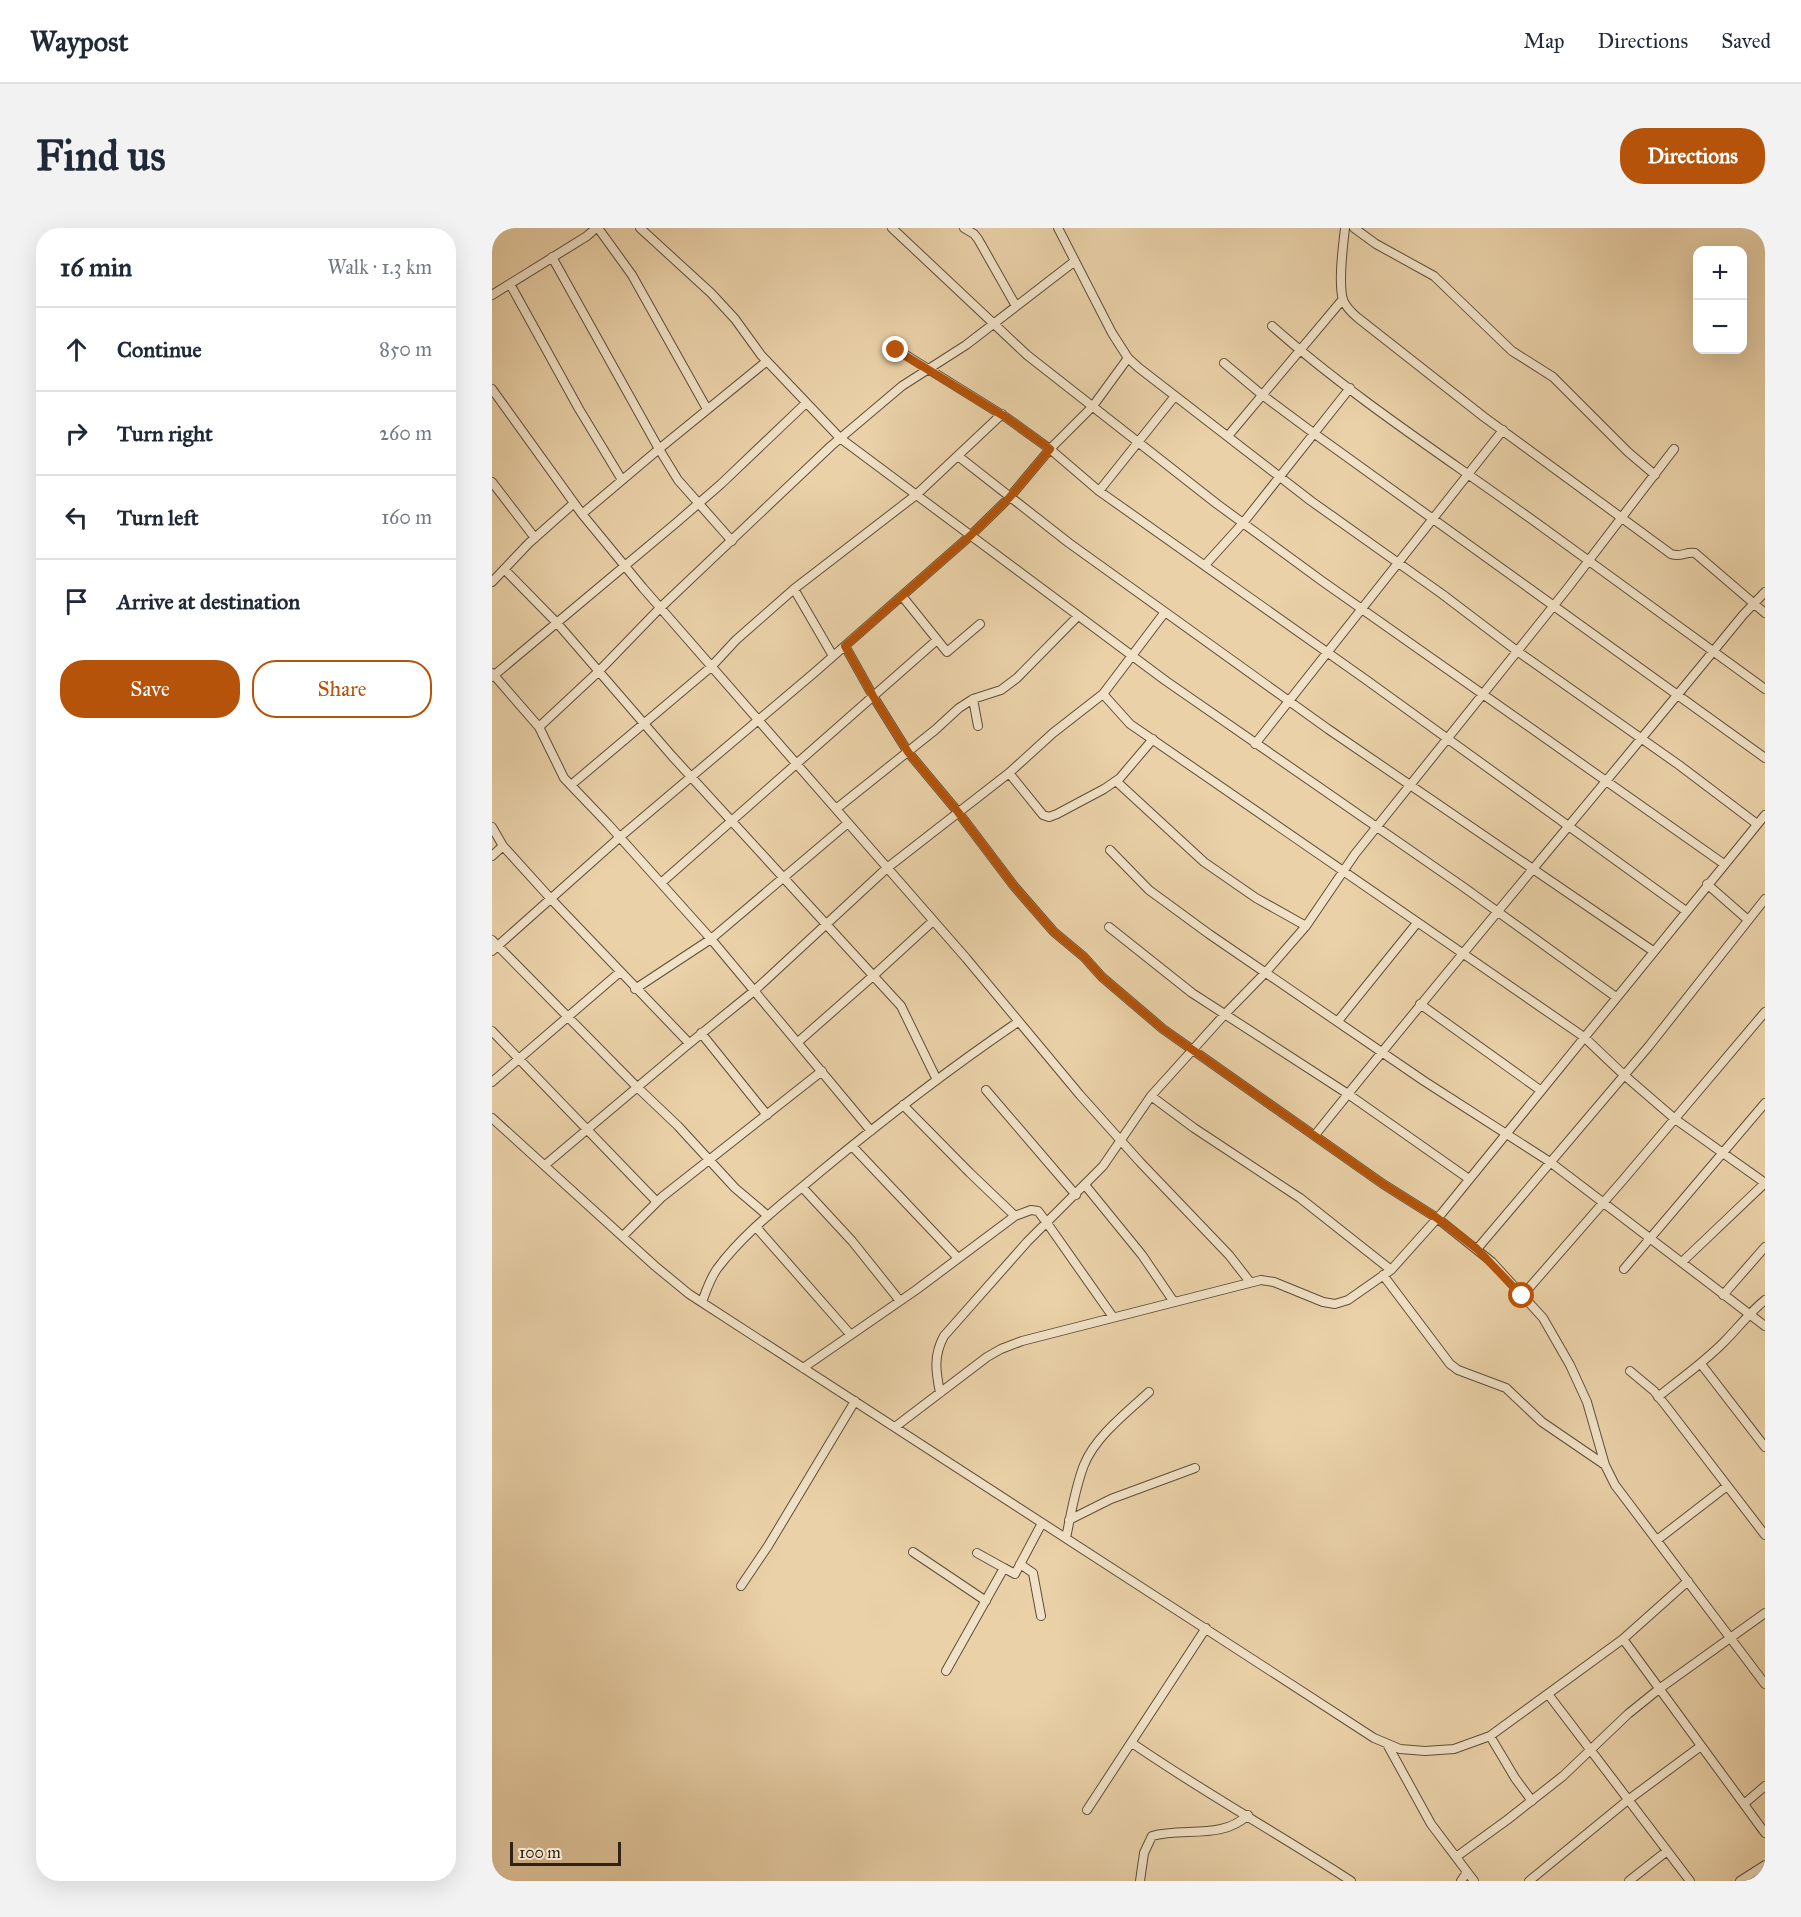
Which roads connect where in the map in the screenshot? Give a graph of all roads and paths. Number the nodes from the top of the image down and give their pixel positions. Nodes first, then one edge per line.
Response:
1 (640, 228) edge
2 (892, 228) edge
3 (964, 228) edge
4 (1058, 228) edge
5 (1345, 228) edge
6 (1354, 228) edge
7 (593, 229) edge
8 (552, 257) junction
9 (1075, 261) junction
10 (510, 284) junction
11 (492, 295) edge
12 (1343, 299) junction
13 (1016, 306) junction
14 (993, 324) junction
15 (1272, 326) dead end
16 (896, 350) dead end
17 (1299, 350) junction
18 (1128, 358) junction
19 (767, 361) junction
20 (1224, 363) dead end
21 (927, 369) junction
22 (1350, 388) junction
23 (492, 389) edge
24 (1262, 394) junction
25 (1175, 396) junction
26 (806, 403) junction
27 (1093, 406) junction
28 (707, 409) junction
29 (1002, 414) junction
30 (1503, 430) junction
31 (1314, 434) junction
32 (1228, 436) junction
33 (840, 438) junction
34 (1139, 441) junction
35 (659, 448) junction
36 (1050, 449) junction
37 (1674, 449) dead end
38 (957, 456) junction
39 (1467, 474) junction
40 (1655, 475) junction
41 (1279, 476) junction
42 (622, 480) junction
43 (492, 482) edge
44 (1099, 490) junction
45 (915, 495) junction
46 (1009, 498) junction
47 (573, 504) junction
48 (698, 504) junction
49 (582, 514) junction
50 (1623, 518) junction
51 (1433, 520) junction
52 (1243, 523) junction
53 (970, 536) junction
54 (535, 538) junction
55 (732, 541) junction
56 (1589, 562) junction
57 (1399, 564) junction
58 (1205, 565) junction
59 (624, 566) junction
60 (504, 569) junction
61 (492, 582) edge
62 (794, 589) junction
63 (1765, 592) edge
64 (902, 596) junction
65 (1754, 602) junction
66 (1554, 605) junction
67 (660, 608) junction
68 (1362, 609) junction
69 (1165, 612) junction
70 (1765, 613) edge
71 (1078, 616) junction
72 (556, 623) junction
73 (980, 624) dead end
74 (937, 640) junction
75 (845, 646) junction
76 (1517, 651) junction
77 (1713, 651) junction
78 (1327, 652) junction
79 (833, 656) junction
80 (1132, 656) junction
81 (711, 667) junction
82 (598, 672) junction
83 (493, 675) edge
84 (1765, 689) edge
85 (1103, 694) junction
86 (1483, 694) junction
87 (1678, 695) junction
88 (873, 696) junction
89 (973, 699) junction
90 (1290, 702) junction
91 (758, 721) junction
92 (644, 724) junction
93 (978, 726) dead end
94 (539, 728) junction
95 (1641, 738) junction
96 (1153, 739) junction
97 (1448, 739) junction
98 (1255, 744) junction
99 (908, 752) junction
100 (1765, 758) edge
101 (796, 765) junction
102 (1009, 773) junction
103 (692, 777) junction
104 (1116, 781) junction
105 (1607, 782) junction
106 (571, 785) junction
107 (1410, 787) junction
108 (836, 809) junction
109 (958, 812) junction
110 (1765, 815) edge
111 (731, 821) junction
112 (848, 823) junction
113 (1757, 824) junction
114 (492, 827) edge
115 (1378, 827) junction
116 (1569, 827) junction
117 (620, 837) junction
118 (503, 846) junction
119 (1110, 850) dead end
120 (492, 856) edge
121 (1724, 864) junction
122 (887, 868) junction
123 (1532, 869) junction
124 (1344, 870) junction
125 (783, 877) junction
126 (661, 883) junction
127 (1707, 884) junction
128 (551, 899) junction
129 (1765, 899) edge
130 (1686, 911) junction
131 (1497, 912) junction
132 (1748, 920) junction
133 (933, 921) junction
134 (1417, 922) junction
135 (827, 924) junction
136 (1306, 926) junction
137 (1109, 927) dead end
138 (711, 939) junction
139 (494, 946) edge
140 (1653, 951) junction
141 (1463, 954) junction
142 (620, 972) junction
143 (1266, 972) junction
144 (873, 976) junction
145 (635, 989) junction
146 (754, 991) junction
147 (1616, 997) junction
148 (1420, 1004) junction
149 (1765, 1012) edge
150 (1225, 1014) junction
151 (568, 1015) junction
152 (1338, 1021) junction
153 (1018, 1022) junction
154 (492, 1031) edge
155 (701, 1033) junction
156 (1584, 1037) junction
157 (798, 1042) junction
158 (689, 1043) junction
159 (1195, 1050) junction
160 (1382, 1052) junction
161 (517, 1058) junction
162 (822, 1071) junction
163 (1624, 1075) junction
164 (937, 1080) junction
165 (492, 1082) edge
166 (637, 1087) junction
167 (986, 1090) dead end
168 (1540, 1090) junction
169 (1348, 1094) junction
170 (1151, 1096) junction
171 (1765, 1103) edge
172 (903, 1105) junction
173 (767, 1115) junction
174 (492, 1118) edge
175 (1675, 1119) junction
176 (586, 1129) junction
177 (871, 1131) junction
178 (1505, 1134) junction
179 (1315, 1135) junction
180 (1120, 1140) junction
181 (852, 1146) junction
182 (1722, 1154) junction
183 (710, 1160) junction
184 (1550, 1162) junction
185 (545, 1165) junction
186 (1469, 1179) junction
187 (1765, 1183) edge
188 (1085, 1185) junction
189 (802, 1187) junction
190 (1076, 1195) junction
191 (657, 1202) junction
192 (1603, 1203) junction
193 (768, 1216) junction
194 (1015, 1216) junction
195 (1437, 1218) junction
196 (1047, 1223) junction
197 (756, 1227) junction
198 (623, 1236) junction
199 (1649, 1239) junction
200 (1765, 1247) edge
201 (1477, 1249) junction
202 (958, 1258) junction
203 (1682, 1262) junction
204 (1624, 1269) dead end
205 (1387, 1272) junction
206 (1250, 1282) junction
207 (1723, 1295) junction
208 (1522, 1296) junction
209 (900, 1300) junction
210 (1765, 1300) edge
211 (702, 1302) junction
212 (1174, 1302) junction
213 (1749, 1313) junction
214 (1113, 1317) junction
215 (1765, 1326) edge
216 (850, 1334) junction
217 (1701, 1364) junction
218 (803, 1368) junction
219 (1630, 1371) dead end
220 (1149, 1392) dead end
221 (940, 1393) junction
222 (1658, 1397) junction
223 (855, 1401) junction
224 (895, 1427) junction
225 (1765, 1447) edge
226 (1605, 1465) junction
227 (1195, 1468) dead end
228 (1727, 1486) junction
229 (1069, 1520) junction
230 (1042, 1522) junction
231 (1765, 1535) edge
232 (1066, 1538) junction
233 (1657, 1540) junction
234 (913, 1552) dead end
235 (977, 1552) dead end
236 (1020, 1564) junction
237 (1004, 1568) junction
238 (1688, 1581) junction
239 (741, 1586) dead end
240 (986, 1601) junction
241 (1765, 1613) edge
242 (1041, 1616) dead end
243 (1206, 1628) junction
244 (1730, 1637) junction
245 (1623, 1639) junction
246 (946, 1671) dead end
247 (1765, 1684) edge
248 (1659, 1689) junction
249 (1548, 1694) junction
250 (1490, 1736) junction
251 (1132, 1743) junction
252 (1386, 1743) junction
253 (1701, 1746) junction
254 (1591, 1751) junction
255 (1765, 1786) edge
256 (1628, 1800) junction
257 (1532, 1801) junction
258 (1744, 1804) junction
259 (1087, 1810) dead end
260 (1248, 1815) junction
261 (1765, 1833) edge
262 (1667, 1851) junction
263 (1456, 1857) junction
264 (1765, 1865) edge
265 (1467, 1872) junction
266 (1140, 1881) edge
267 (1352, 1881) edge
268 (1461, 1881) edge
269 (1474, 1881) edge
270 (1529, 1881) edge
271 (1629, 1881) edge
272 (1689, 1881) edge
273 (1740, 1881) edge

1 - 19 street
2 - 14 street
3 - 13 street
4 - 9 street
5 - 12 street
6 - 40 street
7 - 8 street
7 - 28 street
8 - 10 street
8 - 35 street
9 - 13 street
9 - 18 street
10 - 11 street
10 - 42 street
12 - 17 street
12 - 30 street
13 - 14 street
14 - 21 street
14 - 27 street
15 - 17 street
16 - 21 street
17 - 22 street
17 - 24 street
18 - 25 street
18 - 27 street
19 - 26 street
19 - 28 street
20 - 24 street
21 - 29 street
21 - 33 street
22 - 31 street
22 - 39 street
23 - 47 street
24 - 31 street
24 - 32 street
25 - 32 street
25 - 34 street
26 - 33 street
26 - 48 street
27 - 34 street
27 - 36 street
28 - 35 street
29 - 36 street
29 - 38 street
30 - 39 street
30 - 50 street
31 - 41 street
31 - 51 street
32 - 41 street
33 - 45 street
33 - 55 street
34 - 44 street
34 - 52 street
35 - 42 street
35 - 48 street
36 - 44 street
36 - 46 street
37 - 40 street
38 - 45 street
38 - 46 street
39 - 51 street
39 - 56 street
40 - 50 street
41 - 52 street
41 - 57 street
42 - 49 street
43 - 54 street
44 - 58 street
45 - 53 street
45 - 62 street
46 - 53 street
46 - 69 street
47 - 49 street
47 - 54 street
48 - 55 street
48 - 59 street
49 - 59 street
50 - 56 street
50 - 65 street
51 - 57 street
51 - 66 street
52 - 58 street
52 - 68 street
53 - 64 street
53 - 71 street
54 - 60 street
55 - 67 street
56 - 66 street
56 - 77 street
57 - 68 street
57 - 76 street
58 - 78 street
59 - 67 street
59 - 72 street
60 - 61 street
60 - 72 street
62 - 79 street
62 - 81 street
63 - 65 street
64 - 74 street
64 - 75 street
65 - 70 street
65 - 77 street
66 - 76 street
66 - 87 street
67 - 81 street
67 - 82 street
68 - 78 street
68 - 86 street
69 - 80 street
69 - 90 street
71 - 80 street
71 - 89 street
72 - 82 street
72 - 83 street
73 - 74 street
74 - 88 street
75 - 79 street
75 - 88 street
76 - 86 street
76 - 95 street
77 - 84 street
77 - 87 street
78 - 90 street
78 - 97 street
79 - 91 street
80 - 85 street
80 - 98 street
81 - 91 street
81 - 92 street
82 - 92 street
82 - 94 street
83 - 94 street
85 - 96 street
85 - 102 street
86 - 97 street
86 - 105 street
87 - 95 street
87 - 100 street
88 - 99 street
88 - 101 street
89 - 93 street
89 - 99 street
90 - 98 street
90 - 107 street
91 - 101 street
91 - 103 street
92 - 103 street
92 - 106 street
94 - 106 street
95 - 105 street
95 - 113 street
96 - 104 street
96 - 124 street
97 - 107 street
97 - 116 street
98 - 115 street
99 - 108 street
99 - 109 street
101 - 108 street
101 - 111 street
102 - 104 street
102 - 109 street
103 - 111 street
103 - 117 street
104 - 136 street
105 - 116 street
105 - 121 street
106 - 117 street
107 - 115 street
107 - 123 street
108 - 112 street
109 - 122 street
109 - 159 street
110 - 113 street
111 - 125 street
111 - 126 street
112 - 122 street
112 - 125 street
113 - 121 street
114 - 118 street
115 - 124 street
115 - 131 street
116 - 123 street
116 - 130 street
117 - 126 street
117 - 128 street
118 - 120 street
118 - 128 street
119 - 143 street
121 - 127 street
122 - 133 street
122 - 135 street
123 - 131 street
123 - 140 street
124 - 134 street
124 - 136 street
125 - 135 street
125 - 138 street
126 - 138 street
127 - 130 street
127 - 132 street
128 - 139 street
128 - 142 street
129 - 132 street
130 - 140 street
131 - 141 street
131 - 147 street
132 - 163 street
133 - 144 street
133 - 153 street
134 - 141 street
134 - 152 street
135 - 144 street
135 - 146 street
136 - 143 street
137 - 150 street
138 - 145 street
138 - 146 street
139 - 151 street
140 - 147 street
141 - 148 street
141 - 156 street
142 - 145 street
142 - 151 street
143 - 150 street
143 - 152 street
144 - 157 street
144 - 164 street
145 - 158 street
146 - 155 street
146 - 157 street
147 - 156 street
148 - 160 street
148 - 168 street
149 - 175 street
150 - 159 street
150 - 169 street
151 - 161 street
151 - 166 street
152 - 160 street
153 - 164 street
153 - 180 street
154 - 161 street
155 - 158 street
155 - 173 street
156 - 163 street
156 - 168 street
157 - 162 street
158 - 166 street
159 - 170 street
159 - 179 street
160 - 169 street
160 - 178 street
161 - 165 street
161 - 176 street
162 - 173 street
162 - 177 street
163 - 175 street
163 - 184 street
164 - 172 street
166 - 176 street
166 - 183 street
167 - 190 street
168 - 178 street
169 - 179 street
169 - 186 street
170 - 180 street
170 - 205 street
171 - 182 street
172 - 177 street
172 - 194 street
173 - 183 street
174 - 185 street
175 - 182 street
175 - 192 street
176 - 185 street
176 - 191 street
177 - 181 street
178 - 184 street
178 - 186 street
179 - 195 street
180 - 188 street
180 - 206 street
181 - 189 street
181 - 202 street
182 - 187 street
182 - 199 street
183 - 191 street
183 - 193 street
184 - 192 street
184 - 201 street
185 - 198 street
186 - 195 street
187 - 203 street
188 - 190 street
188 - 212 street
189 - 193 street
189 - 209 street
190 - 196 street
191 - 198 street
192 - 199 street
192 - 208 street
193 - 197 street
194 - 196 street
194 - 202 street
195 - 201 street
195 - 205 street
196 - 214 street
196 - 221 street
197 - 211 street
197 - 216 street
198 - 211 street
199 - 203 street
199 - 204 street
200 - 207 street
201 - 208 street
202 - 209 street
203 - 207 street
205 - 206 street
205 - 226 street
206 - 212 street
207 - 213 street
208 - 226 street
209 - 216 street
210 - 213 street
211 - 218 street
212 - 214 street
213 - 215 street
213 - 217 street
214 - 221 street
216 - 218 street
217 - 222 street
217 - 225 street
218 - 223 street
219 - 222 street
220 - 229 street
221 - 224 street
222 - 228 street
223 - 224 street
223 - 239 street
224 - 230 street
226 - 233 street
227 - 229 street
228 - 231 street
228 - 233 street
229 - 232 street
230 - 232 street
230 - 236 street
232 - 243 street
233 - 238 street
234 - 240 street
235 - 237 street
236 - 237 street
236 - 242 street
237 - 240 street
238 - 244 street
238 - 245 street
240 - 246 street
241 - 244 street
243 - 251 street
243 - 252 street
244 - 247 street
244 - 248 street
245 - 248 street
245 - 249 street
248 - 253 street
248 - 254 street
249 - 250 street
249 - 254 street
250 - 252 street
250 - 257 street
251 - 259 street
251 - 260 street
252 - 263 street
253 - 256 street
253 - 258 street
254 - 256 street
254 - 257 street
255 - 258 street
256 - 262 street
256 - 270 street
257 - 263 street
258 - 261 street
260 - 266 street
260 - 267 street
262 - 271 street
262 - 272 street
263 - 265 street
264 - 273 street
265 - 268 street
265 - 269 street

